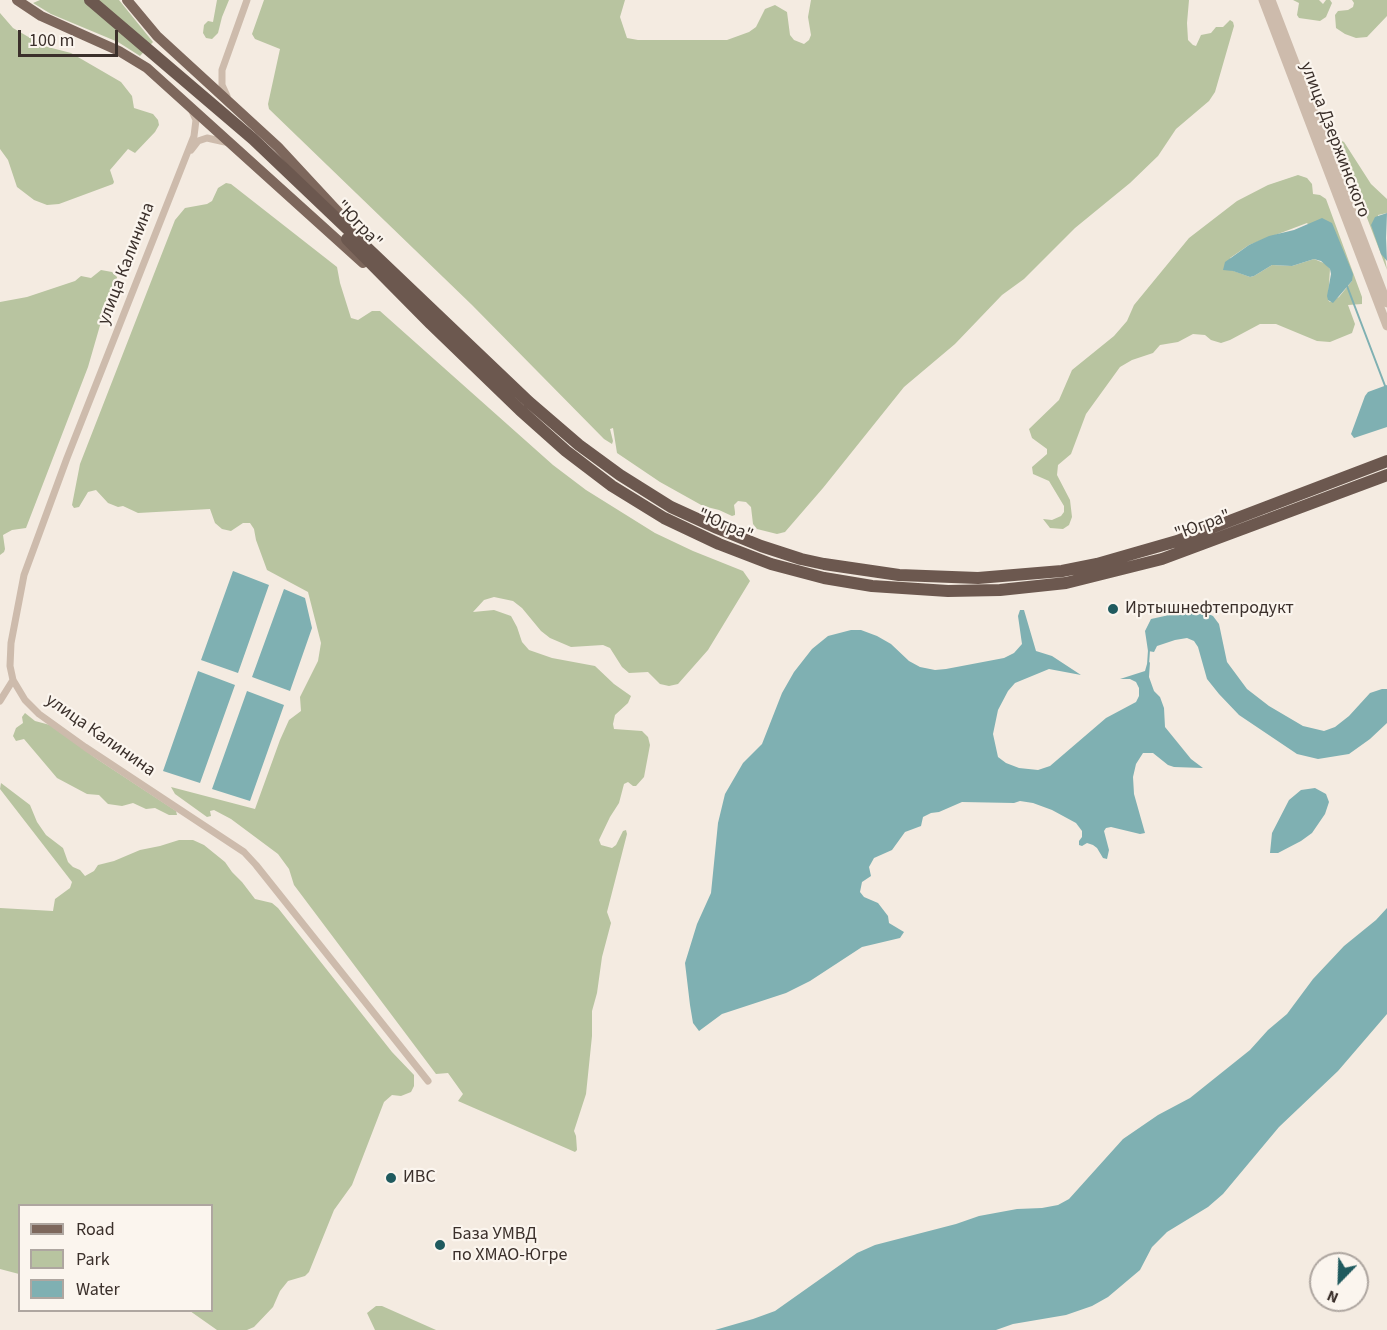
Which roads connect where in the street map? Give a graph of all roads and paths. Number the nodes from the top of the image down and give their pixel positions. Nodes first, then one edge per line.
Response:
1 (17, 0) edge
2 (90, 0) edge
3 (127, 0) edge
4 (247, 0) edge
5 (1263, 0) edge
6 (1271, 0) edge
7 (186, 101) junction
8 (236, 107) junction
9 (240, 150) junction
10 (184, 160) junction
11 (1387, 303) edge
12 (435, 321) junction
13 (1387, 326) edge
14 (1387, 455) edge
15 (1387, 461) edge
16 (1387, 475) edge
17 (1170, 544) junction
18 (13, 680) junction
19 (0, 700) edge
20 (428, 1081) dead end

1 - 7 main road
2 - 12 highway, "Югра"
3 - 8 main road
4 - 8 street
5 - 13 street, улица Дзержинского
6 - 11 street, улица Дзержинского
7 - 9 main road
7 - 10 street, улица Калинина
8 - 12 main road
9 - 10 street
9 - 12 main road
10 - 18 street, улица Калинина
12 - 16 highway, "Югра"
12 - 17 highway, "Югра"
14 - 17 street
15 - 17 highway, "Югра"
18 - 19 street
18 - 20 street, улица Калинина

